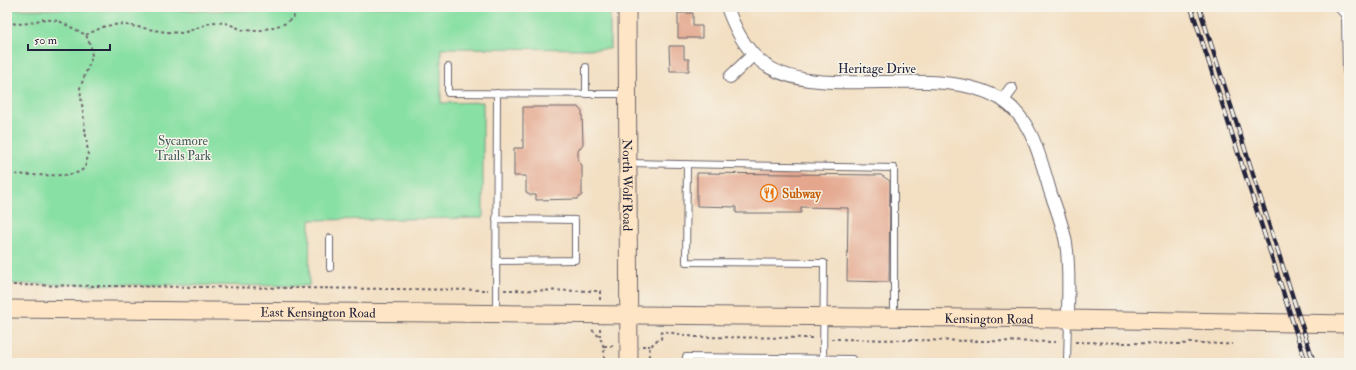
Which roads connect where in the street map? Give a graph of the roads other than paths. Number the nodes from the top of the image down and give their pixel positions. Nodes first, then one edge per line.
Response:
1 (627, 7) edge
2 (727, 7) edge
3 (1346, 12) edge
4 (753, 55) junction
5 (448, 67) dead end
6 (586, 67) dead end
7 (1349, 71) edge
8 (730, 77) dead end
9 (1011, 88) dead end
10 (498, 93) junction
11 (586, 94) junction
12 (628, 94) junction
13 (1003, 100) junction
14 (628, 163) junction
15 (687, 164) junction
16 (496, 219) junction
17 (330, 238) dead end
18 (496, 261) junction
19 (330, 268) dead end
20 (7, 309) edge
21 (496, 313) junction
22 (629, 314) junction
23 (824, 316) junction
24 (894, 317) junction
25 (1068, 319) junction
26 (1349, 324) edge
27 (824, 360) edge
28 (1067, 362) dead end
29 (629, 363) edge
30 (686, 363) edge
31 (852, 363) edge

1 - 12 main road, North Wolf Road
2 - 4 street, Heritage Drive
3 - 7 street
4 - 8 street
4 - 13 street, Heritage Drive
5 - 10 lane
6 - 11 lane
9 - 13 street
10 - 11 lane
10 - 16 lane
11 - 12 lane
12 - 14 main road, North Wolf Road
13 - 25 street, Heritage Drive
14 - 15 lane
14 - 22 main road, North Wolf Road
15 - 23 lane
15 - 24 lane
16 - 18 lane
16 - 18 lane
17 - 19 lane
18 - 21 lane
20 - 21 main road, East Kensington Road
21 - 22 main road, East Kensington Road
22 - 23 main road, Kensington Road
22 - 29 main road, North Wolf Road
23 - 24 main road, Kensington Road
23 - 27 lane
24 - 25 main road, Kensington Road
25 - 26 main road, Kensington Road
25 - 28 lane
27 - 30 lane
27 - 31 lane

